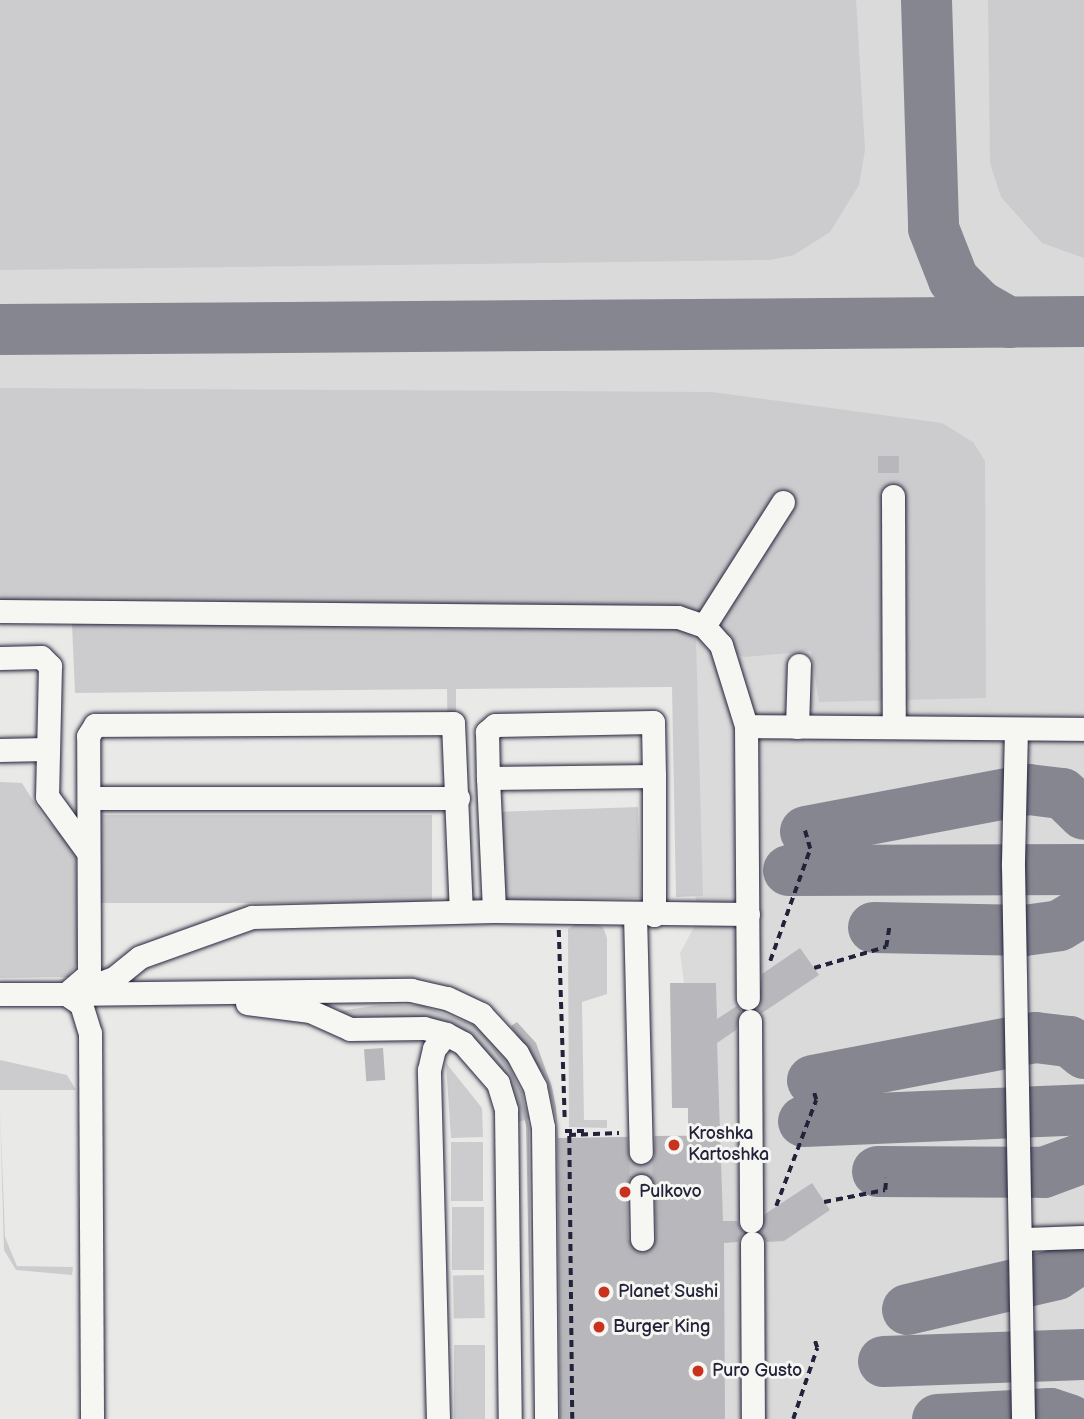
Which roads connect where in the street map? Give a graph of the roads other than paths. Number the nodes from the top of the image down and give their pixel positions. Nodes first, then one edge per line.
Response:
1 (893, 496) dead end
2 (783, 502) dead end
3 (0, 611) edge
4 (704, 625) junction
5 (0, 657) edge
6 (799, 664) dead end
7 (746, 726) junction
8 (797, 727) junction
9 (894, 727) junction
10 (1016, 729) junction
11 (1084, 729) edge
12 (46, 749) junction
13 (0, 750) edge
14 (654, 776) junction
15 (488, 778) junction
16 (89, 798) junction
17 (458, 798) junction
18 (88, 851) junction
19 (461, 911) junction
20 (494, 911) junction
21 (644, 914) junction
22 (748, 914) junction
23 (0, 994) edge
24 (66, 994) junction
25 (446, 1034) junction
26 (641, 1152) tunnel mouth
27 (641, 1186) tunnel mouth
28 (1084, 1237) edge
29 (1023, 1238) junction
30 (642, 1239) dead end
31 (92, 1419) edge
32 (438, 1419) edge
33 (510, 1419) edge
34 (545, 1419) edge
35 (753, 1419) edge
36 (1023, 1419) edge

1 - 9 street
2 - 4 street
3 - 4 street
4 - 7 street
5 - 12 street
6 - 8 street
7 - 8 street
7 - 22 street
8 - 9 street
9 - 10 street
10 - 11 street
10 - 29 street
12 - 13 street
12 - 18 street
14 - 15 street
14 - 15 street
14 - 21 street
15 - 20 street
16 - 17 street
16 - 17 street
16 - 18 street
17 - 19 street
18 - 24 street
19 - 20 street
19 - 24 street
20 - 21 street
21 - 22 street
21 - 26 street
22 - 35 street
23 - 24 street
24 - 25 street
24 - 31 street
24 - 34 street
25 - 32 street
25 - 33 street
27 - 30 street
28 - 29 street
29 - 36 street

